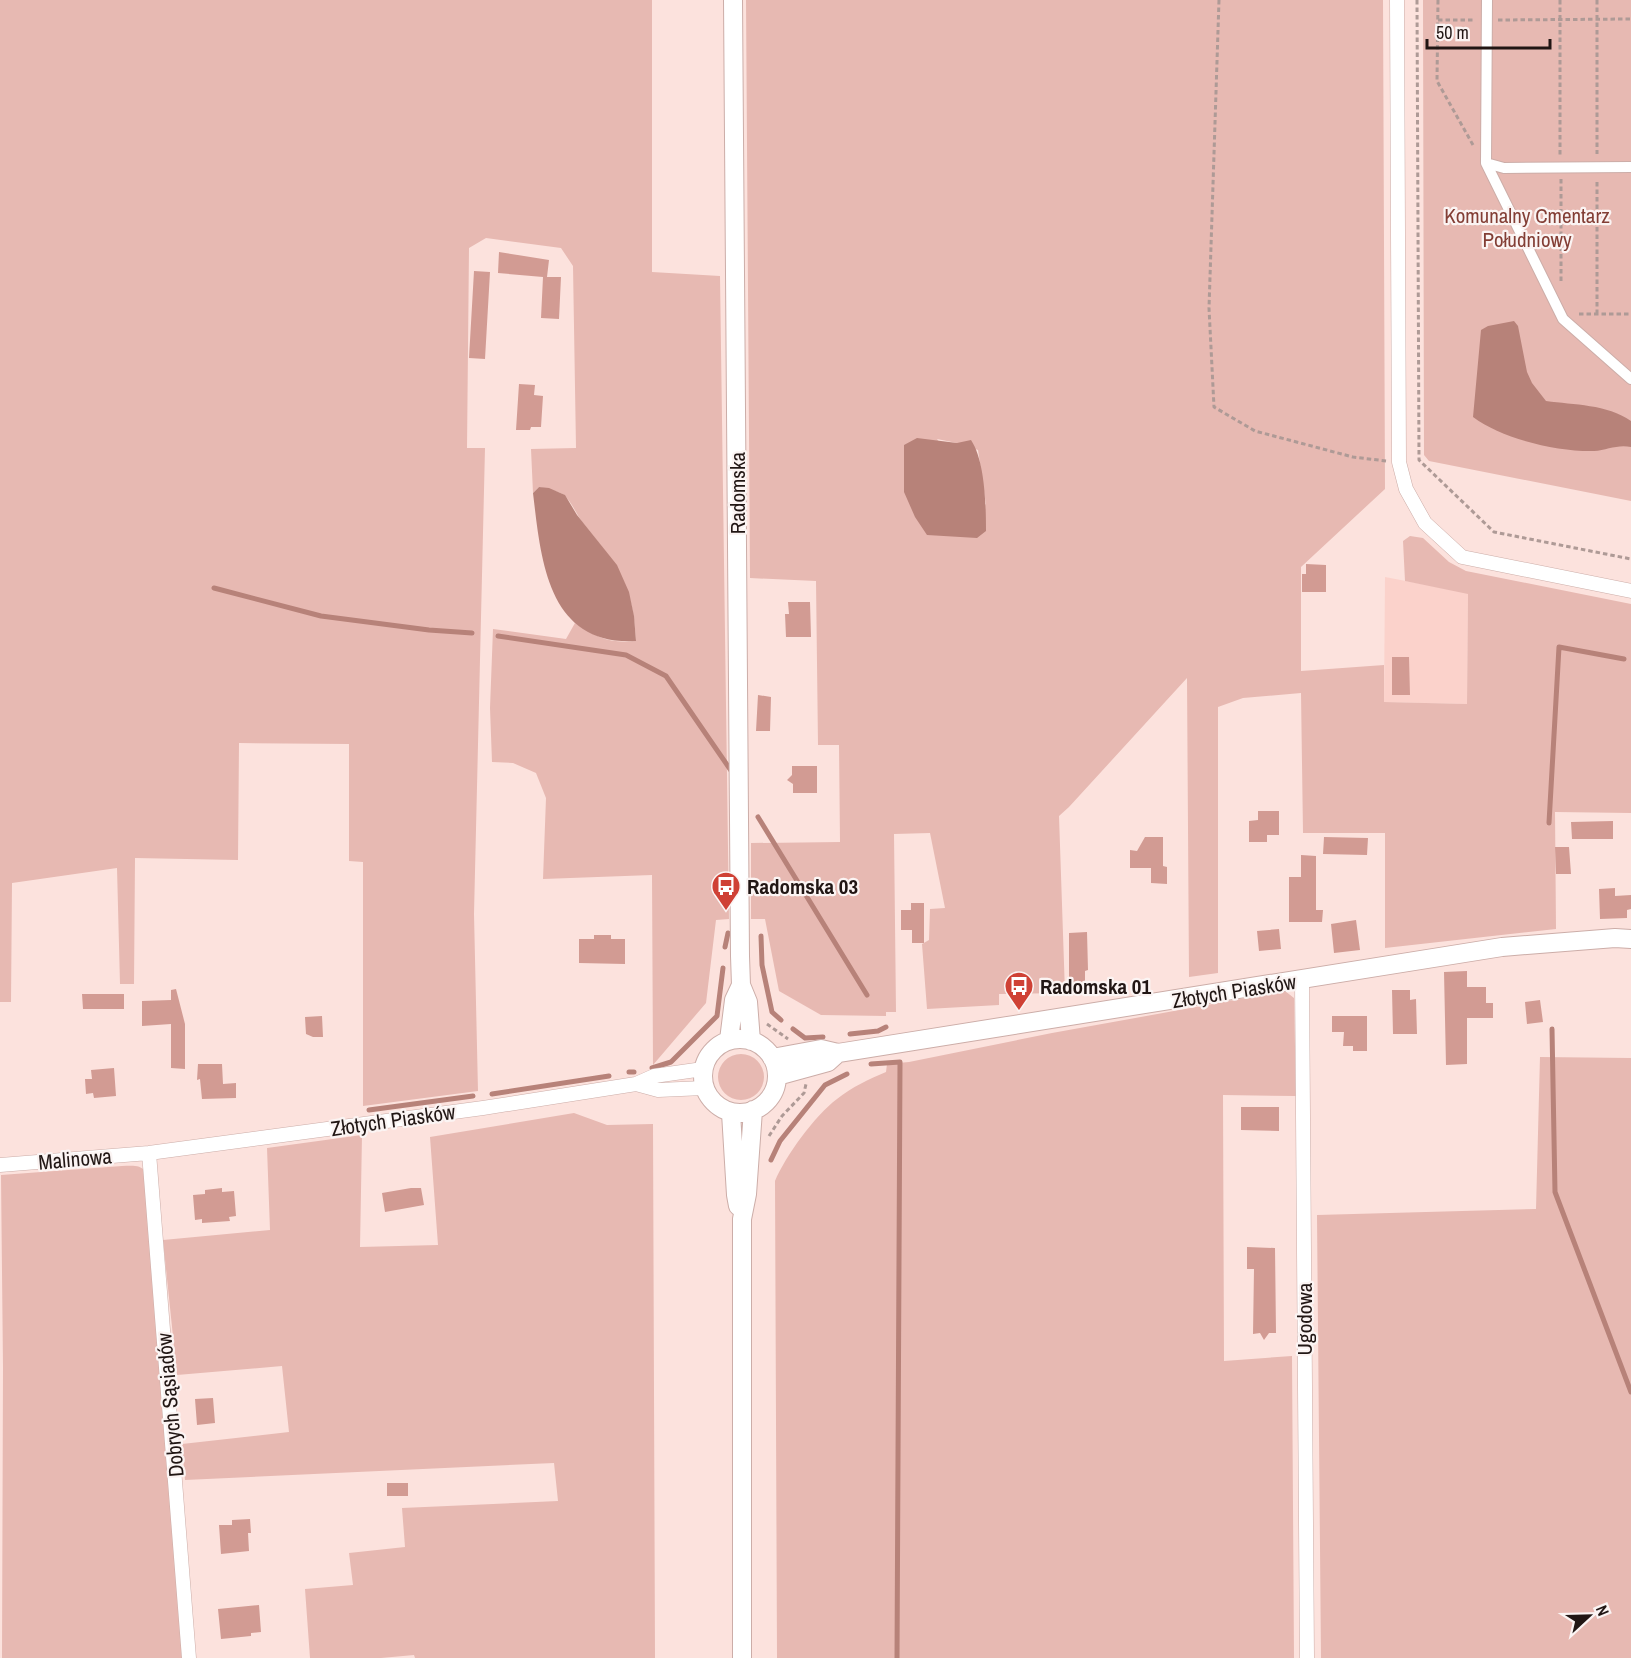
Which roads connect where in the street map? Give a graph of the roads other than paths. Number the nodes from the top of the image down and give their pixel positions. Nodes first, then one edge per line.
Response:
1 (733, 0) edge
2 (1397, 0) edge
3 (1487, 0) edge
4 (1486, 163) junction
5 (1631, 167) edge
6 (1631, 379) edge
7 (1631, 591) edge
8 (1631, 939) edge
9 (1302, 980) junction
10 (741, 985) junction
11 (729, 1041) junction
12 (751, 1041) junction
13 (838, 1053) junction
14 (772, 1058) junction
15 (703, 1069) junction
16 (777, 1076) junction
17 (636, 1084) junction
18 (704, 1088) junction
19 (753, 1110) junction
20 (731, 1113) junction
21 (149, 1153) junction
22 (0, 1165) edge
23 (741, 1219) junction
24 (189, 1658) edge
25 (742, 1658) edge
26 (1307, 1658) edge

1 - 10 street, Radomska
2 - 7 street
3 - 4 street
4 - 5 street
4 - 6 street
8 - 9 street, Złotych Piasków
9 - 13 street, Złotych Piasków
9 - 26 street, Ugodowa
10 - 11 street, Radomska
10 - 12 street, Radomska
11 - 12 street
11 - 15 street
12 - 14 street
13 - 14 street, Złotych Piasków
13 - 16 street, Złotych Piasków
14 - 16 street
15 - 17 street, Złotych Piasków
15 - 18 street
16 - 19 street
17 - 18 street, Złotych Piasków
17 - 21 street, Złotych Piasków
18 - 20 street
19 - 20 street
19 - 23 street
20 - 23 street
21 - 22 street, Malinowa
21 - 24 street, Dobrych Sąsiadów
23 - 25 street

